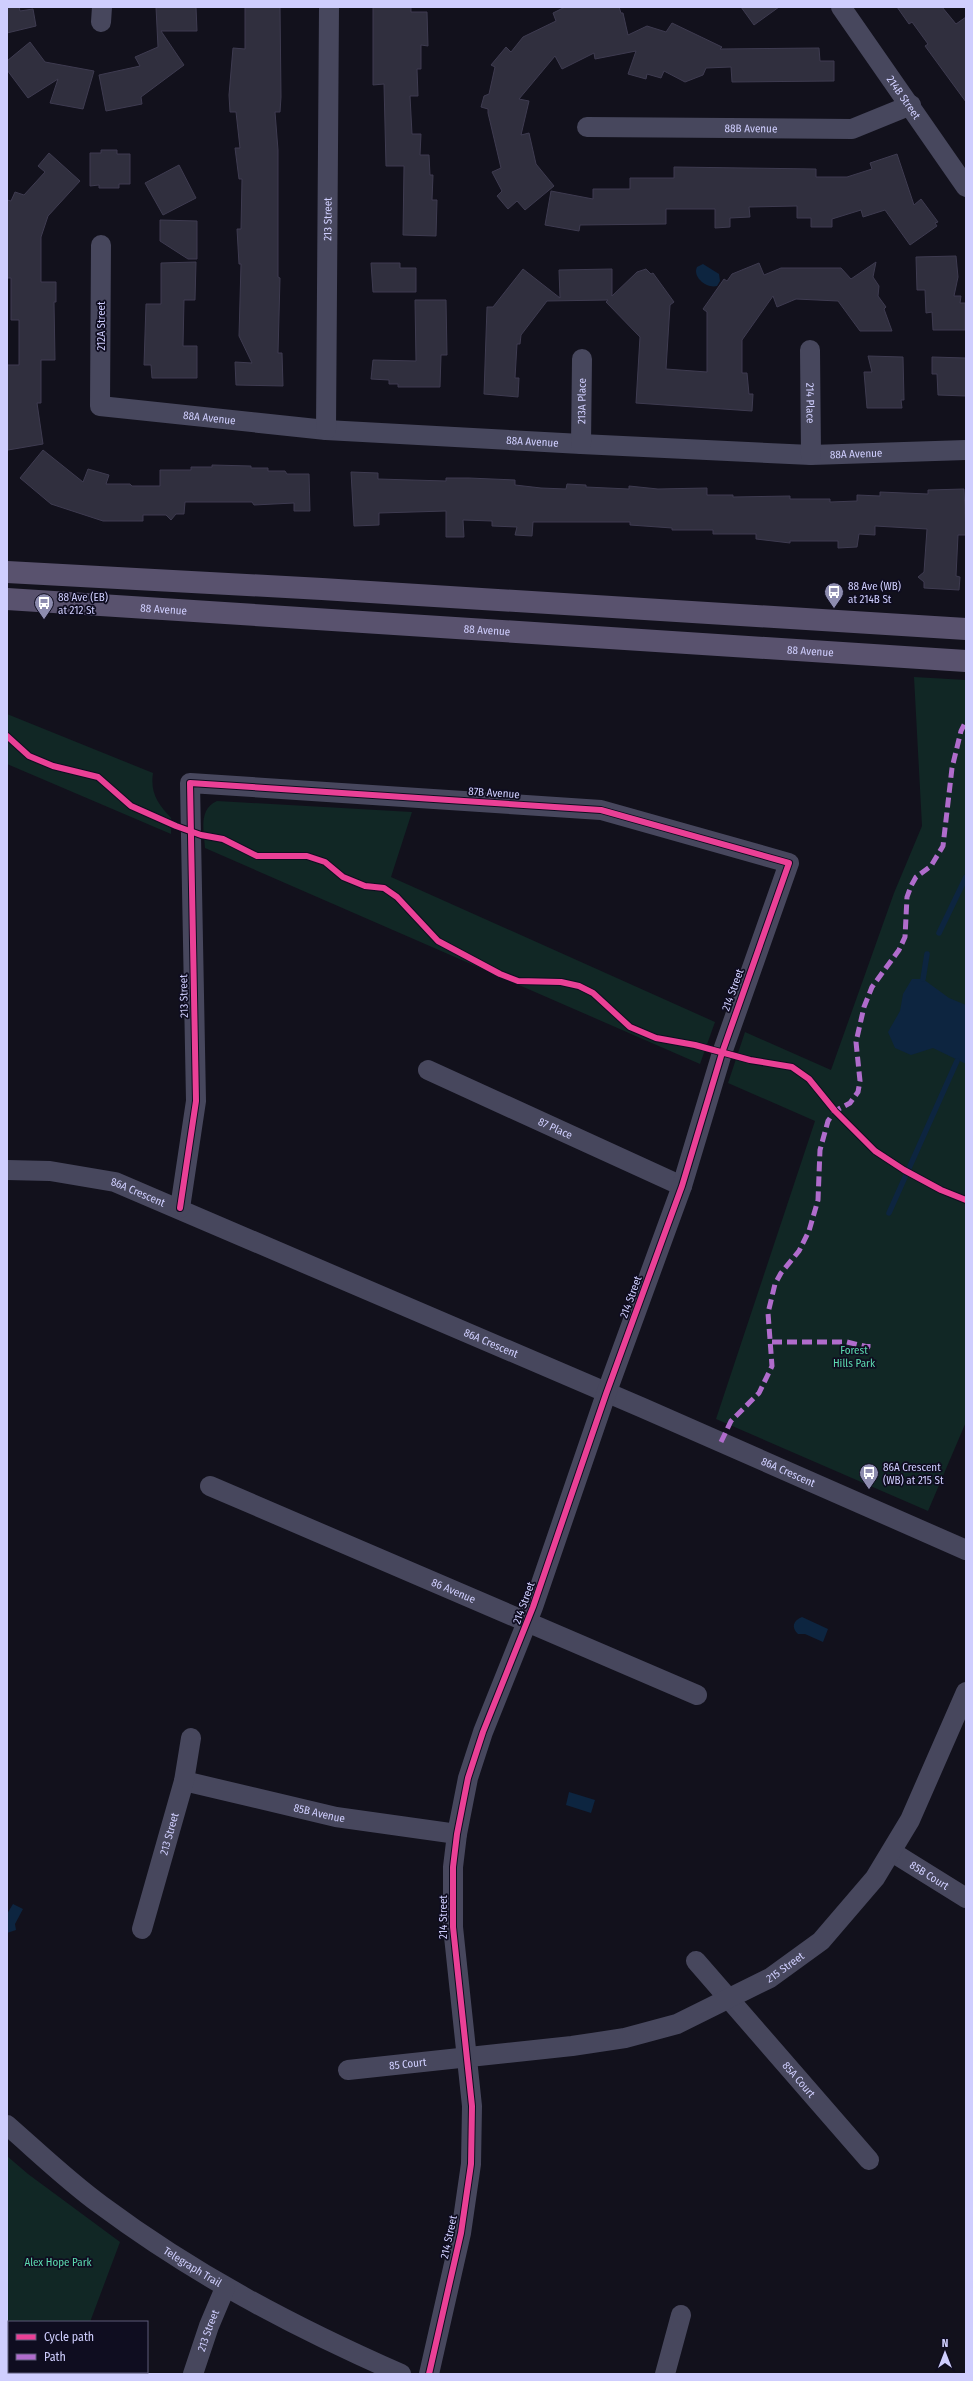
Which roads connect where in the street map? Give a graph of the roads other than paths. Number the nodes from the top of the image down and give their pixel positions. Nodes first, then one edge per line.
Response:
1 (329, 7) edge
2 (841, 7) edge
3 (911, 105) junction
4 (587, 127) dead end
5 (963, 175) edge
6 (101, 245) dead end
7 (810, 350) dead end
8 (582, 359) dead end
9 (100, 406) joint
10 (326, 430) junction
11 (581, 444) junction
12 (966, 450) edge
13 (811, 455) junction
14 (7, 563) edge
15 (7, 572) edge
16 (37, 574) junction
17 (7, 599) edge
18 (966, 629) edge
19 (966, 661) edge
20 (190, 783) joint
21 (789, 863) joint
22 (428, 1070) dead end
23 (7, 1170) edge
24 (682, 1186) junction
25 (180, 1208) junction
26 (606, 1394) junction
27 (210, 1486) dead end
28 (966, 1550) edge
29 (527, 1623) junction
30 (966, 1692) edge
31 (697, 1695) dead end
32 (191, 1738) dead end
33 (184, 1781) junction
34 (457, 1834) junction
35 (892, 1852) junction
36 (966, 1898) edge
37 (142, 1929) dead end
38 (696, 1961) dead end
39 (729, 2000) junction
40 (466, 2057) junction
41 (348, 2070) dead end
42 (7, 2125) edge
43 (869, 2160) dead end
44 (225, 2288) junction
45 (681, 2315) dead end
46 (193, 2374) edge
47 (401, 2374) edge
48 (429, 2374) edge
49 (665, 2374) edge

1 - 10 street, 213 Street
2 - 3 street, 214B Street
3 - 4 street, 88B Avenue
3 - 5 street, 214B Street
6 - 9 street, 212A Street
7 - 13 street, 214 Place
8 - 11 street, 213A Place
9 - 10 street, 88A Avenue
10 - 11 street, 88A Avenue
11 - 13 street, 88A Avenue
12 - 13 street, 88A Avenue
14 - 16 main road
15 - 16 main road
16 - 18 main road
17 - 19 main road, 88 Avenue
20 - 21 street, 87B Avenue
20 - 25 street, 213 Street
21 - 24 street, 214 Street
22 - 24 street, 87 Place
23 - 25 street, 86A Crescent
24 - 26 street, 214 Street
25 - 26 street, 86A Crescent
26 - 28 street, 86A Crescent
26 - 29 street, 214 Street
27 - 29 street, 86 Avenue
29 - 31 street, 86 Avenue
29 - 34 street, 214 Street
30 - 35 street, 215 Street
32 - 33 street, 213 Street
33 - 34 street, 85B Avenue
33 - 37 street, 213 Street
34 - 40 street, 214 Street
35 - 36 street, 85B Court
35 - 39 street, 215 Street
38 - 39 street, 85A Court
39 - 40 street, 215 Street
39 - 43 street, 85A Court
40 - 41 street, 85 Court
40 - 48 street, 214 Street
42 - 44 street, Telegraph Trail
44 - 46 street, 213 Street
44 - 47 street, Telegraph Trail
45 - 49 street

